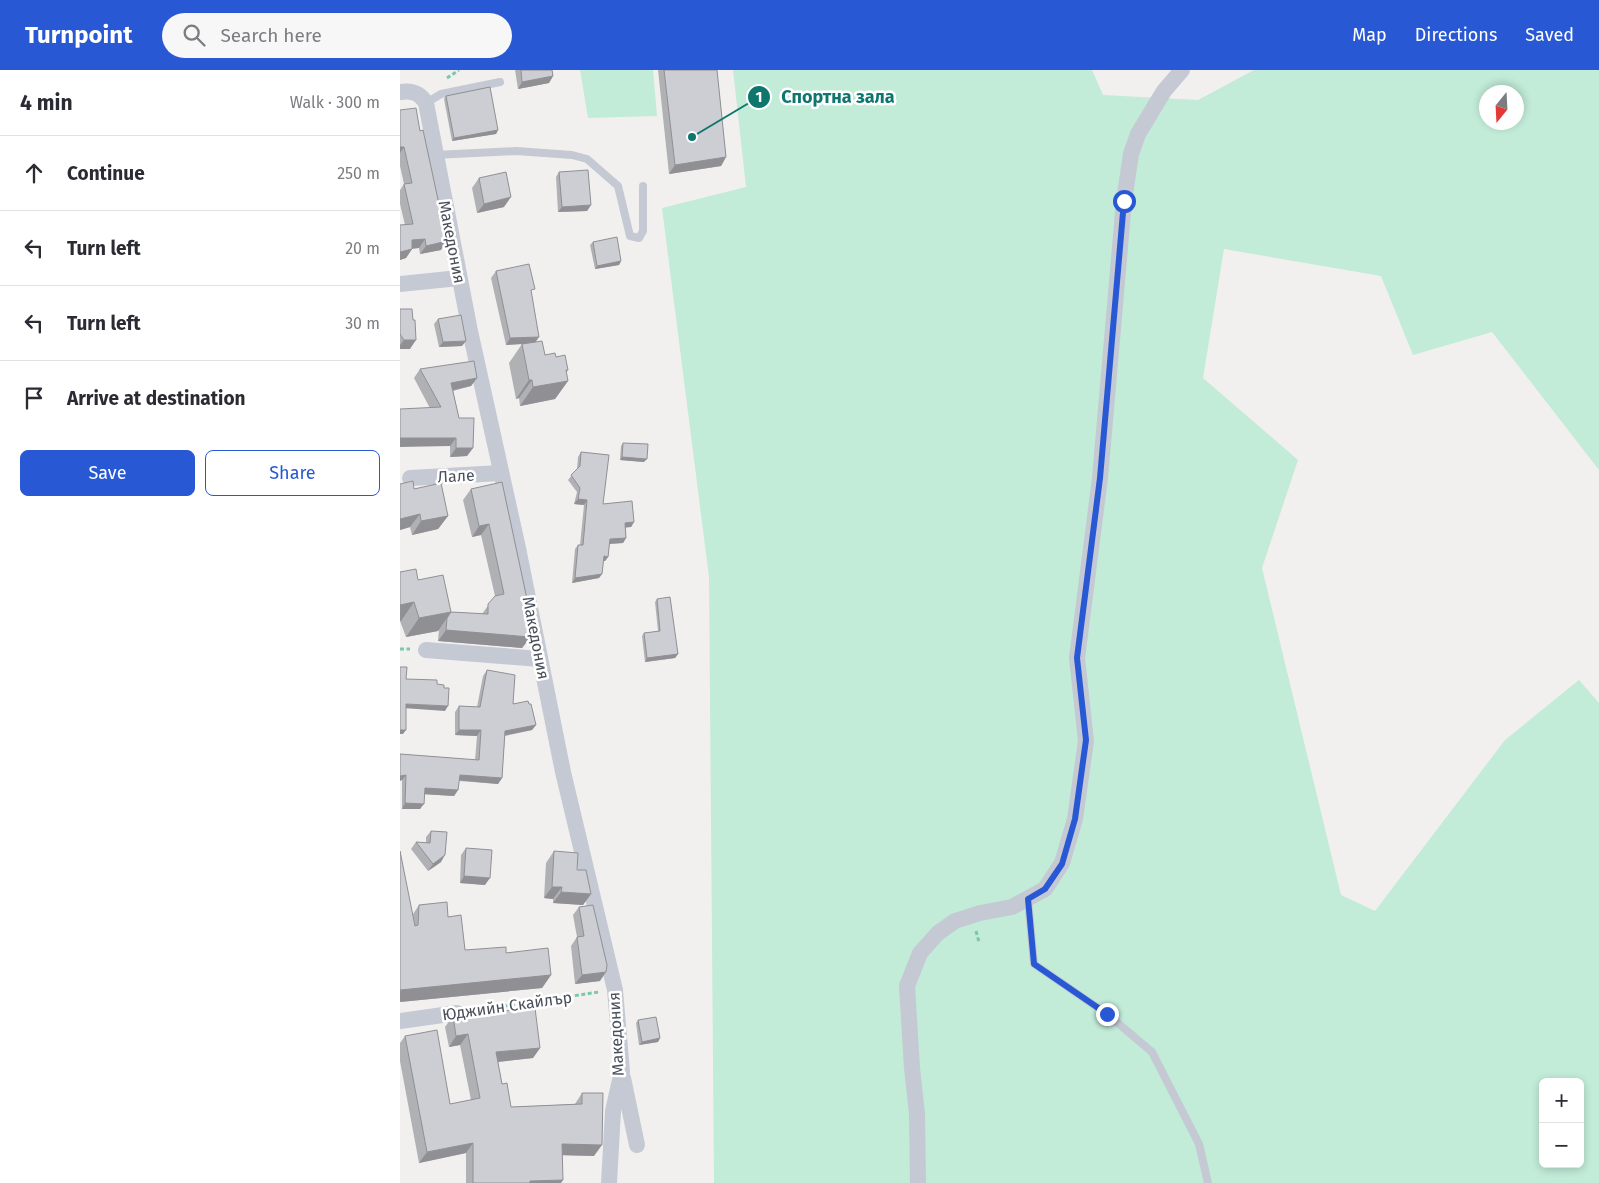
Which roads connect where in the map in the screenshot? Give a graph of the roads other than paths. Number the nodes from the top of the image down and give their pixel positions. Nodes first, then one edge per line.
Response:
1 (1169, 70) edge
2 (1182, 70) edge
3 (500, 82) dead end
4 (1164, 91) junction
5 (400, 92) edge
6 (424, 99) junction
7 (435, 155) junction
8 (643, 186) dead end
9 (460, 278) junction
10 (400, 284) edge
11 (501, 473) junction
12 (410, 478) dead end
13 (426, 650) dead end
14 (540, 658) junction
15 (1028, 899) junction
16 (456, 1013) road end
17 (400, 1021) edge
18 (622, 1071) junction
19 (637, 1146) dead end
20 (609, 1183) edge
21 (918, 1183) edge
22 (1208, 1183) edge

1 - 4 street
2 - 4 street
3 - 6 lane
4 - 15 street
5 - 6 street
6 - 7 street, Македония
7 - 8 lane
7 - 9 street, Македония
9 - 10 street
9 - 11 street, Македония
11 - 12 street, Лале
11 - 14 street, Македония
13 - 14 street
14 - 18 street, Македония
15 - 21 street
15 - 22 lane
16 - 17 street, Юджийн Скайлър
18 - 19 street
18 - 20 street, Македония

